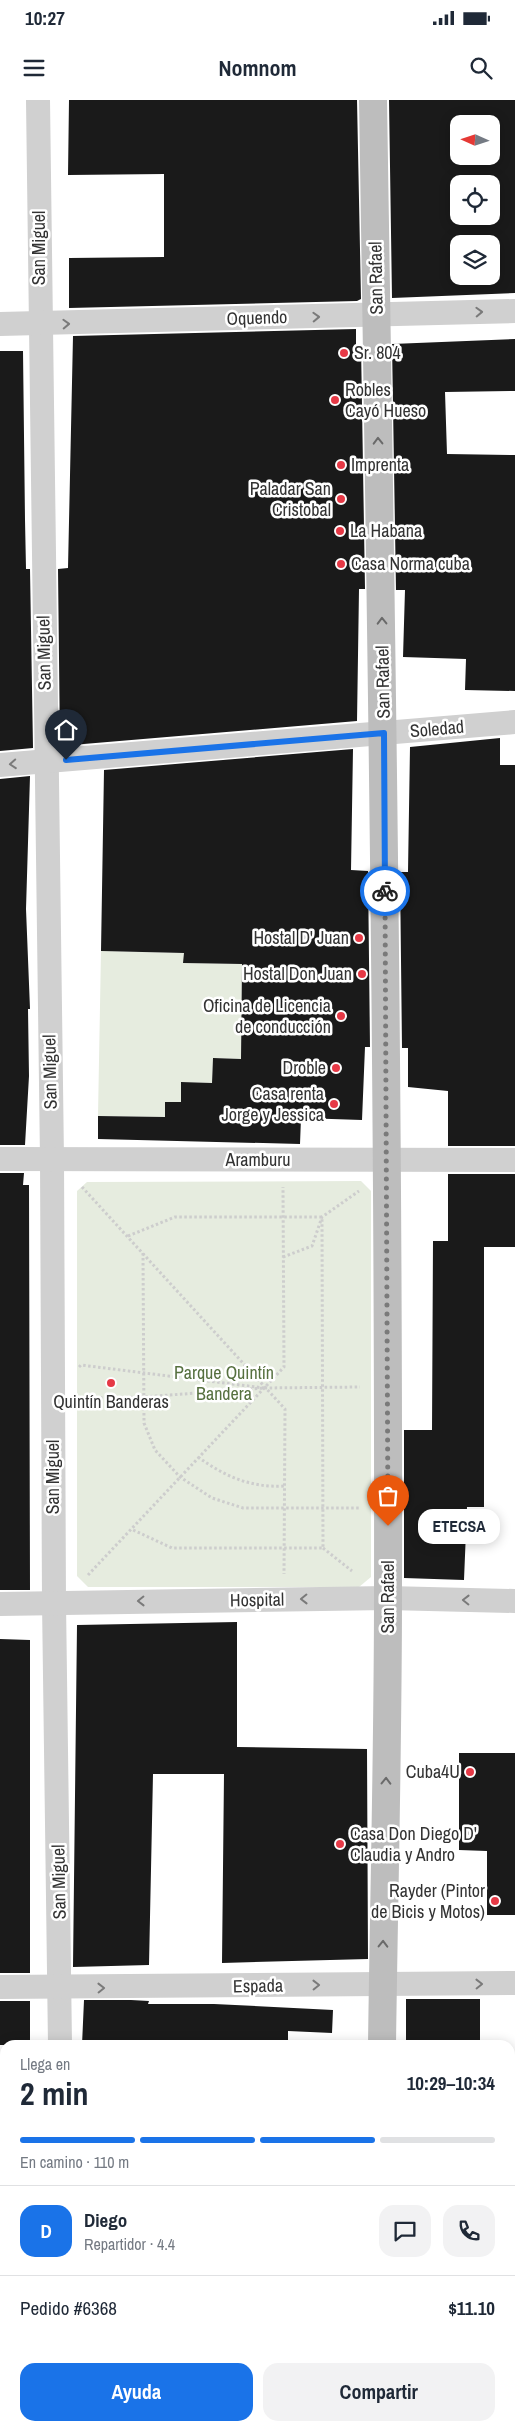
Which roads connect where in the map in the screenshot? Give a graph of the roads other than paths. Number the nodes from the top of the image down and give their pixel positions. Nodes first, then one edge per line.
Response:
1 (38, 100) edge
2 (373, 100) edge
3 (515, 311) edge
4 (376, 315) junction
5 (0, 324) edge
6 (39, 325) junction
7 (515, 722) edge
8 (384, 733) junction
9 (46, 762) junction
10 (0, 765) edge
11 (0, 1159) edge
12 (52, 1160) junction
13 (387, 1160) junction
14 (515, 1160) edge
15 (388, 1598) junction
16 (515, 1601) edge
17 (54, 1602) junction
18 (0, 1604) edge
19 (515, 1983) edge
20 (383, 1985) junction
21 (0, 1987) edge
22 (60, 1988) junction
23 (60, 2040) edge
24 (382, 2040) edge

1 - 6 street, San Miguel
2 - 4 street, San Rafael
4 -> 3 street, Oquendo
6 -> 4 street, Oquendo
8 -> 4 street, San Rafael
5 - 6 street, Oquendo
6 - 9 street, San Miguel
7 - 8 street, Soledad
8 - 9 street, Soledad
8 - 13 street, San Rafael
9 -> 10 street, Soledad
9 - 12 street, San Miguel
11 - 12 street, Aramburu
12 - 13 street, Aramburu
12 - 17 street, San Miguel
13 - 14 street, Aramburu
13 - 15 street, San Rafael
16 -> 15 street, Hospital
15 -> 17 street, Hospital
20 -> 15 street, San Rafael
17 - 18 street, Hospital
17 - 22 street, San Miguel
20 -> 19 street, Espada
22 -> 20 street, Espada
20 - 24 street, San Rafael
21 - 22 street, Espada
22 - 23 street, San Miguel

